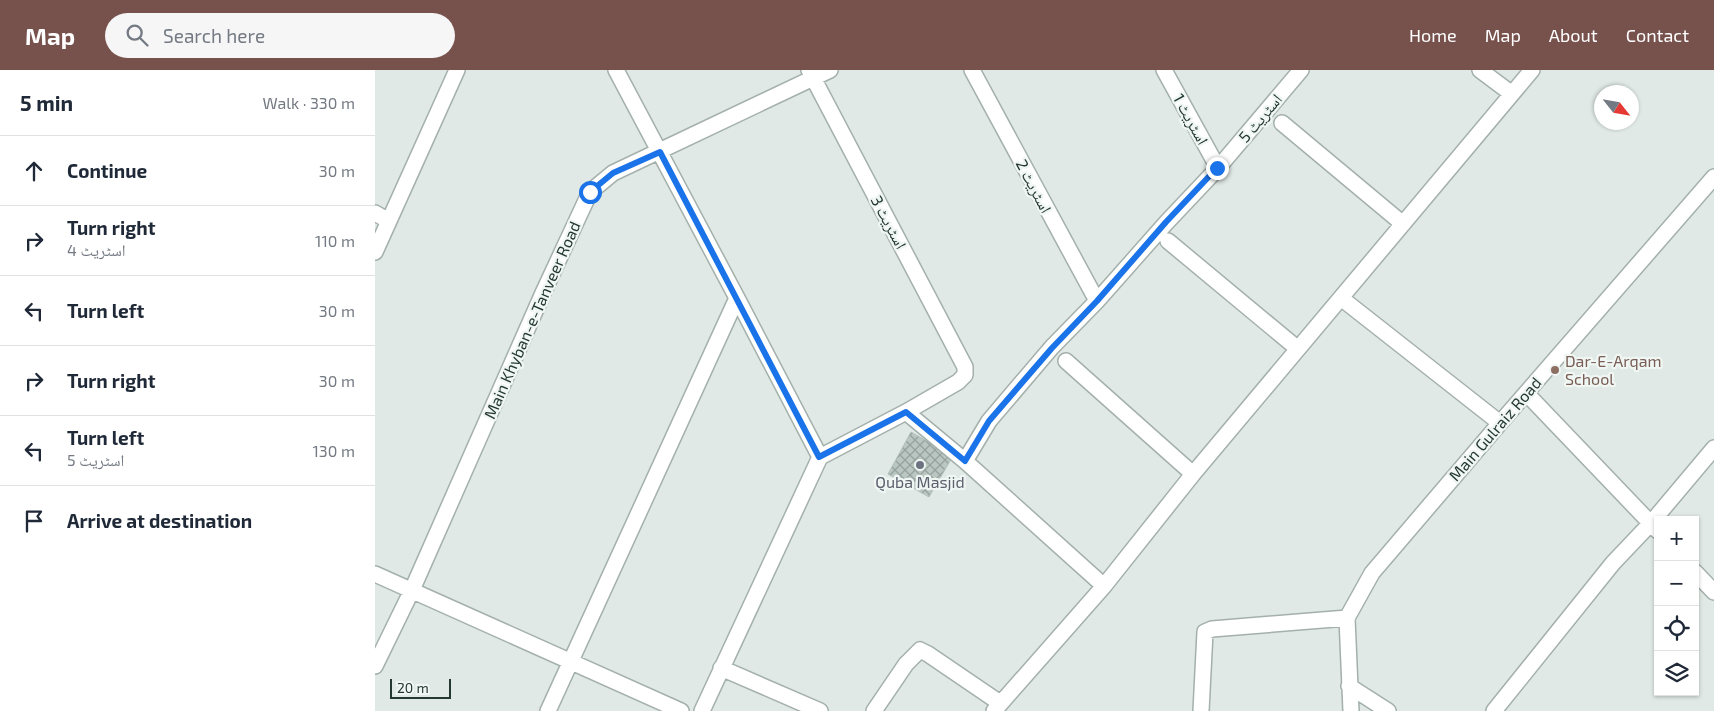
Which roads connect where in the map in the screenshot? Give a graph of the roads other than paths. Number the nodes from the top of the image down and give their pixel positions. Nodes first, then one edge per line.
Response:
1 (457, 70) edge
2 (616, 70) edge
3 (830, 70) edge
4 (972, 70) edge
5 (1164, 70) edge
6 (1301, 70) edge
7 (1480, 70) edge
8 (1532, 70) edge
9 (811, 74) edge
10 (1512, 94) junction
11 (1282, 123) dead end
12 (660, 152) junction
13 (1217, 168) junction
14 (1714, 177) edge
15 (375, 213) edge
16 (389, 220) junction
17 (1403, 224) junction
18 (1168, 241) dead end
19 (375, 252) edge
20 (737, 298) junction
21 (1341, 298) junction
22 (1097, 301) junction
23 (1298, 349) junction
24 (1065, 361) dead end
25 (1526, 394) junction
26 (906, 412) junction
27 (1500, 423) junction
28 (1714, 448) edge
29 (819, 457) junction
30 (965, 461) junction
31 (1193, 474) junction
32 (1662, 516) edge
33 (1654, 527) edge
34 (375, 574) edge
35 (1699, 576) edge
36 (1104, 586) junction
37 (412, 590) junction
38 (1714, 592) edge
39 (1347, 618) junction
40 (571, 661) junction
41 (375, 666) edge
42 (721, 668) junction
43 (1349, 686) junction
44 (997, 707) edge
45 (548, 711) edge
46 (681, 711) edge
47 (702, 711) edge
48 (820, 711) edge
49 (874, 711) edge
50 (1201, 711) edge
51 (1351, 711) edge
52 (1388, 711) edge
53 (1494, 711) edge

1 - 16 street
2 - 12 street
3 - 9 street, Main Khyban-e-Tanveer Road
4 - 22 street, اسٹریٹ 2
5 - 13 street, اسٹریٹ 1
6 - 13 street, اسٹریٹ 5
7 - 10 street
8 - 10 street
9 - 12 street, Main Khyban-e-Tanveer Road
9 - 26 street, اسٹریٹ 3
10 - 17 street
11 - 17 street
12 - 20 street
12 - 37 street, Main Khyban-e-Tanveer Road
13 - 22 street, اسٹریٹ 5
14 - 25 street, Main Gulraiz Road
15 - 16 street
16 - 19 street
17 - 21 street
18 - 23 street
20 - 29 street
20 - 40 street
21 - 23 street
21 - 27 street
22 - 30 street, اسٹریٹ 5
23 - 31 street
24 - 31 street
25 - 27 street, Main Gulraiz Road
25 - 33 street
26 - 29 street
26 - 30 street
27 - 39 street, Main Gulraiz Road
28 - 32 street
29 - 42 street
30 - 36 street
31 - 36 street
33 - 53 street
34 - 37 street
35 - 38 street
36 - 44 street
37 - 40 street
37 - 41 street, Main Khyban-e-Tanveer Road
39 - 43 street
39 - 50 street
40 - 45 street
40 - 46 street
42 - 47 street
42 - 48 street
43 - 51 street
43 - 52 street
44 - 49 street

